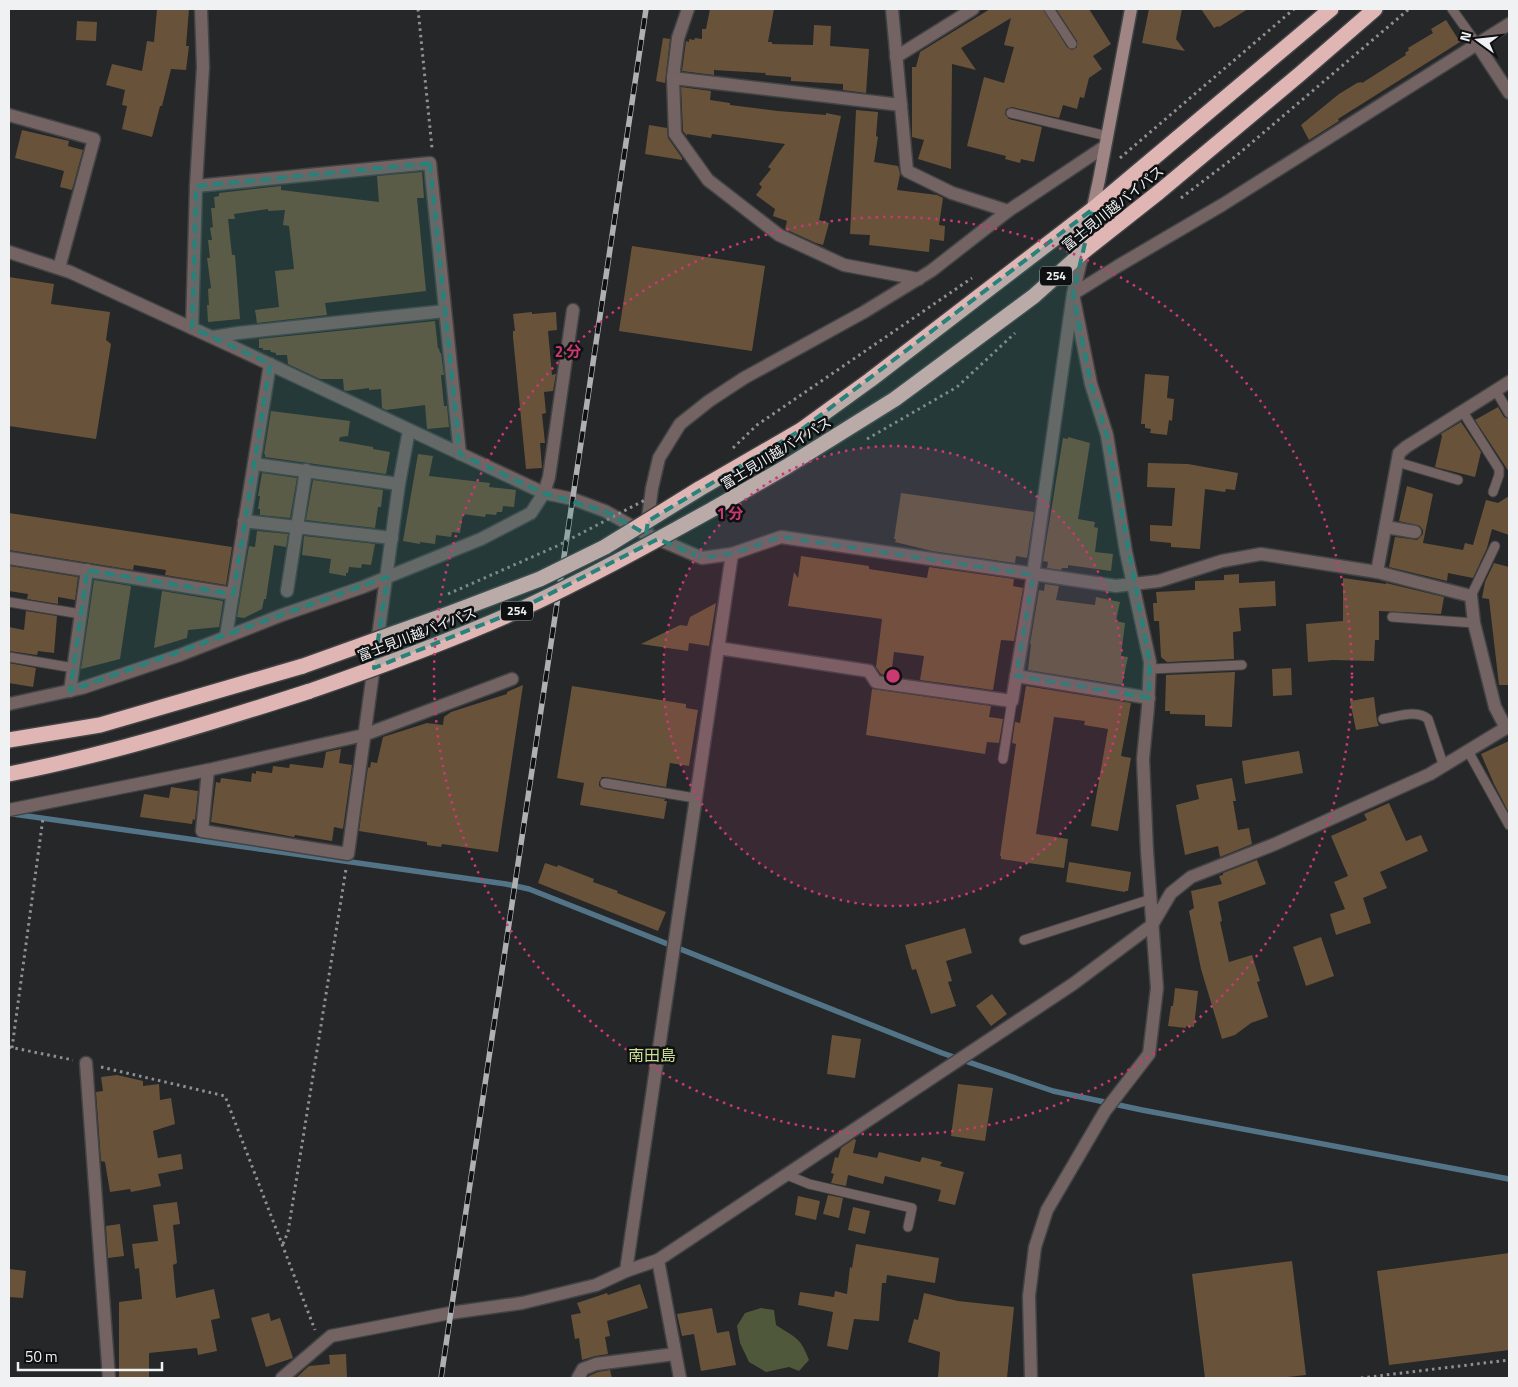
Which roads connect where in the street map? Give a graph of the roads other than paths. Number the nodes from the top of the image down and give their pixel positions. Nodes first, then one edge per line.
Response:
1 (202, 9) edge
2 (688, 9) edge
3 (892, 9) edge
4 (973, 9) edge
5 (1049, 9) edge
6 (1131, 9) edge
7 (1331, 9) edge
8 (1375, 9) edge
9 (1452, 9) edge
10 (1509, 24) edge
11 (1072, 44) dead end
12 (1478, 44) junction
13 (896, 57) junction
14 (673, 78) junction
15 (1509, 93) edge
16 (901, 105) junction
17 (1011, 113) dead end
18 (9, 115) edge
19 (1106, 142) junction
20 (196, 186) junction
21 (1093, 209) junction
22 (1008, 211) junction
23 (9, 252) edge
24 (1083, 252) junction
25 (59, 268) junction
26 (919, 279) junction
27 (1074, 294) junction
28 (573, 310) dead end
29 (445, 311) junction
30 (192, 328) junction
31 (213, 337) junction
32 (270, 364) junction
33 (1509, 382) edge
34 (1496, 391) junction
35 (1463, 412) junction
36 (1509, 413) edge
37 (409, 430) junction
38 (460, 454) junction
39 (1398, 462) junction
40 (254, 464) junction
41 (306, 470) junction
42 (1458, 480) dead end
43 (399, 484) junction
44 (1494, 492) dead end
45 (544, 493) junction
46 (244, 521) junction
47 (297, 527) junction
48 (1386, 527) junction
49 (1415, 532) dead end
50 (646, 534) junction
51 (392, 538) junction
52 (1495, 546) dead end
53 (732, 554) junction
54 (9, 558) edge
55 (87, 570) junction
56 (1377, 572) junction
57 (1033, 575) junction
58 (387, 577) junction
59 (1134, 585) junction
60 (287, 591) dead end
61 (233, 594) junction
62 (1471, 596) junction
63 (9, 602) edge
64 (81, 614) junction
65 (1392, 617) dead end
66 (1474, 623) junction
67 (226, 636) junction
68 (718, 648) junction
69 (9, 657) edge
70 (1242, 665) dead end
71 (74, 668) junction
72 (1150, 669) junction
73 (1016, 676) junction
74 (512, 679) dead end
75 (70, 691) junction
76 (1149, 698) junction
77 (1012, 701) junction
78 (9, 704) edge
79 (1383, 720) dead end
80 (1508, 727) edge
81 (364, 735) junction
82 (9, 740) edge
83 (1468, 751) junction
84 (1003, 759) dead end
85 (1444, 767) junction
86 (208, 770) junction
87 (9, 774) edge
88 (605, 783) dead end
89 (695, 798) junction
90 (9, 810) edge
91 (1509, 824) edge
92 (1150, 899) junction
93 (1152, 925) junction
94 (1024, 940) dead end
95 (86, 1063) road end
96 (787, 1175) junction
97 (908, 1227) dead end
98 (658, 1260) junction
99 (626, 1271) junction
100 (675, 1354) junction
101 (109, 1378) edge
102 (282, 1378) edge
103 (578, 1378) edge
104 (680, 1378) edge
105 (1031, 1378) edge

1 - 20 street
2 - 14 street
3 - 13 street
4 - 13 street
5 - 11 lane
6 - 19 street
7 - 21 highway, 富士見川越バイパス / 254
8 - 24 highway, 富士見川越バイパス / 254
9 - 12 lane
10 - 12 street
12 - 15 street
12 - 27 street
13 - 16 street
14 - 16 street
14 - 26 street
16 - 22 street
17 - 19 lane
18 - 25 street
19 - 21 street
19 - 22 street
20 - 29 street
20 - 30 street
21 - 24 street
21 - 82 highway, 富士見川越バイパス / 254, bridge
22 - 26 street
23 - 25 street
24 - 27 street
24 - 87 highway, 富士見川越バイパス / 254, bridge
25 - 30 street
26 - 50 street
27 - 57 street
27 - 59 street
28 - 45 street
29 - 31 street
29 - 38 street
30 - 31 street
31 - 32 street
32 - 37 street
32 - 40 street
33 - 34 street
34 - 35 street
34 - 36 lane
35 - 39 street
35 - 44 lane
37 - 38 street
37 - 43 street
38 - 45 street
39 - 42 lane
39 - 48 street
40 - 41 street
40 - 46 street
41 - 43 street
41 - 47 street
43 - 51 street
45 - 50 street
45 - 58 street
46 - 47 street
46 - 61 street
47 - 51 street
47 - 60 street
48 - 49 street
48 - 56 street
50 - 53 street
51 - 58 street
52 - 62 lane
53 - 57 street
53 - 68 street
54 - 55 street
55 - 61 street
55 - 64 street
56 - 59 street
56 - 62 street
57 - 59 street
57 - 73 street
58 - 67 street
58 - 81 street
59 - 72 street
61 - 67 street
62 - 66 street
63 - 64 lane
64 - 71 street
65 - 66 lane
66 - 80 street
67 - 75 street
68 - 77 street
68 - 89 street
69 - 71 lane
70 - 72 lane
71 - 75 street
72 - 76 street
73 - 76 street
73 - 77 street
74 - 81 street
75 - 78 street
76 - 92 street
77 - 84 lane
79 - 85 lane
80 - 83 street
81 - 86 street
81 - 86 street
83 - 85 street
83 - 91 lane
85 - 93 street
86 - 90 street
88 - 89 lane
89 - 99 street
92 - 93 street
92 - 94 lane
93 - 96 street
93 - 105 street
95 - 101 street
96 - 97 lane
96 - 98 street
98 - 99 street
98 - 100 street
99 - 102 street
100 - 103 street
100 - 104 street

